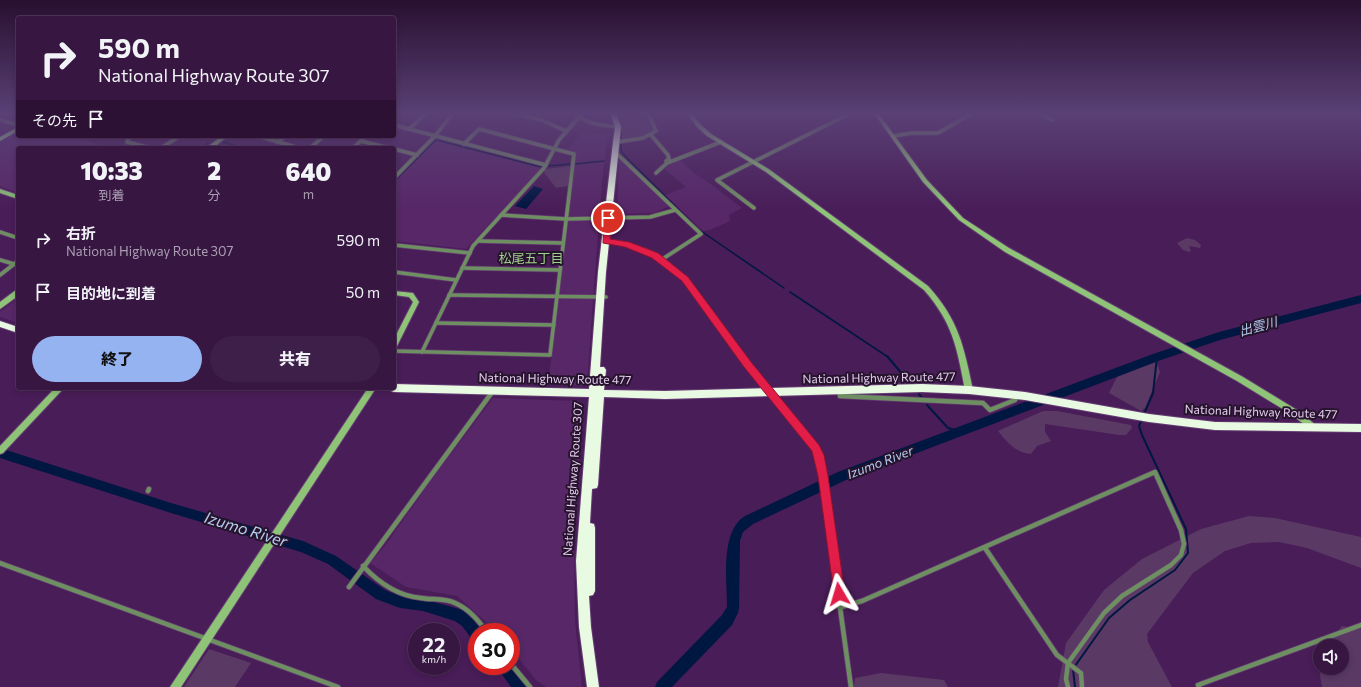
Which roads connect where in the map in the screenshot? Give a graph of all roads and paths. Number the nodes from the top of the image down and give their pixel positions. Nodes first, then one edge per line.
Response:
1 (426, 145) edge
2 (468, 145) edge
3 (542, 145) edge
4 (555, 145) edge
5 (619, 145) edge
6 (660, 145) edge
7 (713, 145) edge
8 (726, 145) edge
9 (788, 145) edge
10 (900, 145) edge
11 (553, 148) junction
12 (396, 150) edge
13 (615, 152) junction
14 (417, 155) junction
15 (754, 162) junction
16 (667, 163) junction
17 (546, 165) junction
18 (656, 173) dead end
19 (396, 175) edge
20 (0, 191) edge
21 (16, 196) edge
22 (754, 208) dead end
23 (675, 210) junction
24 (501, 216) junction
25 (608, 218) junction
26 (566, 219) junction
27 (0, 232) edge
28 (16, 237) edge
29 (478, 241) junction
30 (563, 242) junction
31 (396, 245) edge
32 (606, 245) junction
33 (470, 253) junction
34 (0, 260) edge
35 (661, 260) junction
36 (14, 264) joint
37 (462, 268) junction
38 (560, 270) junction
39 (396, 272) edge
40 (0, 275) edge
41 (456, 280) junction
42 (396, 293) edge
43 (16, 294) edge
44 (449, 295) junction
45 (557, 297) junction
46 (603, 297) junction
47 (0, 306) edge
48 (436, 323) junction
49 (0, 324) edge
50 (554, 325) junction
51 (16, 329) edge
52 (396, 342) edge
53 (396, 351) edge
54 (422, 352) junction
55 (396, 388) edge
56 (58, 390) edge
57 (371, 390) edge
58 (840, 390) junction
59 (969, 390) junction
60 (493, 391) junction
61 (596, 393) junction
62 (771, 393) junction
63 (1020, 396) junction
64 (1314, 428) junction
65 (1361, 428) edge
66 (2, 449) edge
67 (986, 548) junction
68 (0, 563) edge
69 (363, 566) junction
70 (349, 587) dead end
71 (841, 608) junction
72 (480, 623) edge
73 (1361, 625) edge
74 (207, 639) junction
75 (1069, 664) junction
76 (520, 675) edge
77 (175, 687) edge
78 (338, 687) edge
79 (530, 687) edge
80 (593, 687) edge
81 (851, 687) edge
82 (1068, 687) edge
83 (1082, 687) edge
84 (1199, 687) edge

1 - 14 street
2 - 17 street
3 - 11 street
4 - 11 street
5 - 13 highway, National Highway Route 307
6 - 16 street
7 - 16 street
8 - 15 street
9 - 15 street
10 - 64 street
11 - 17 street
11 - 26 street
12 - 14 street
13 - 23 street
13 - 25 highway, National Highway Route 307
14 - 19 street
15 - 22 street
15 - 59 street
16 - 18 street
17 - 24 street
20 - 21 street
23 - 25 street
23 - 35 street
24 - 26 street
24 - 29 street
25 - 26 street
25 - 32 highway, National Highway Route 307
26 - 30 street
27 - 28 street
29 - 30 street
29 - 33 street
30 - 38 street
31 - 33 street
32 - 35 street
32 - 46 highway, National Highway Route 307
33 - 37 street
34 - 36 street
35 - 62 street
36 - 40 street
37 - 38 street
37 - 41 street
38 - 45 street
39 - 41 street
41 - 44 street
42 - 52 street
43 - 47 street
44 - 45 street
44 - 48 street
45 - 46 street
45 - 50 street
46 - 61 highway, National Highway Route 307
48 - 50 street
48 - 54 street
49 - 51 highway
50 - 54 street
53 - 54 street
55 - 60 highway, National Highway Route 477
56 - 66 street
57 - 74 street
58 - 59 highway, National Highway Route 477
58 - 62 highway, National Highway Route 477
58 - 63 street
59 - 63 highway, National Highway Route 477
60 - 61 highway, National Highway Route 477
60 - 69 street
61 - 62 highway, National Highway Route 477
61 - 80 highway, National Highway Route 307
62 - 71 street
63 - 64 highway, National Highway Route 477
64 - 65 highway, National Highway Route 477
67 - 71 street
67 - 75 street
67 - 75 street
68 - 74 street
69 - 70 street
69 - 72 street
71 - 81 street
73 - 84 street
74 - 77 street
74 - 78 street
75 - 82 street
75 - 83 street
76 - 79 street

